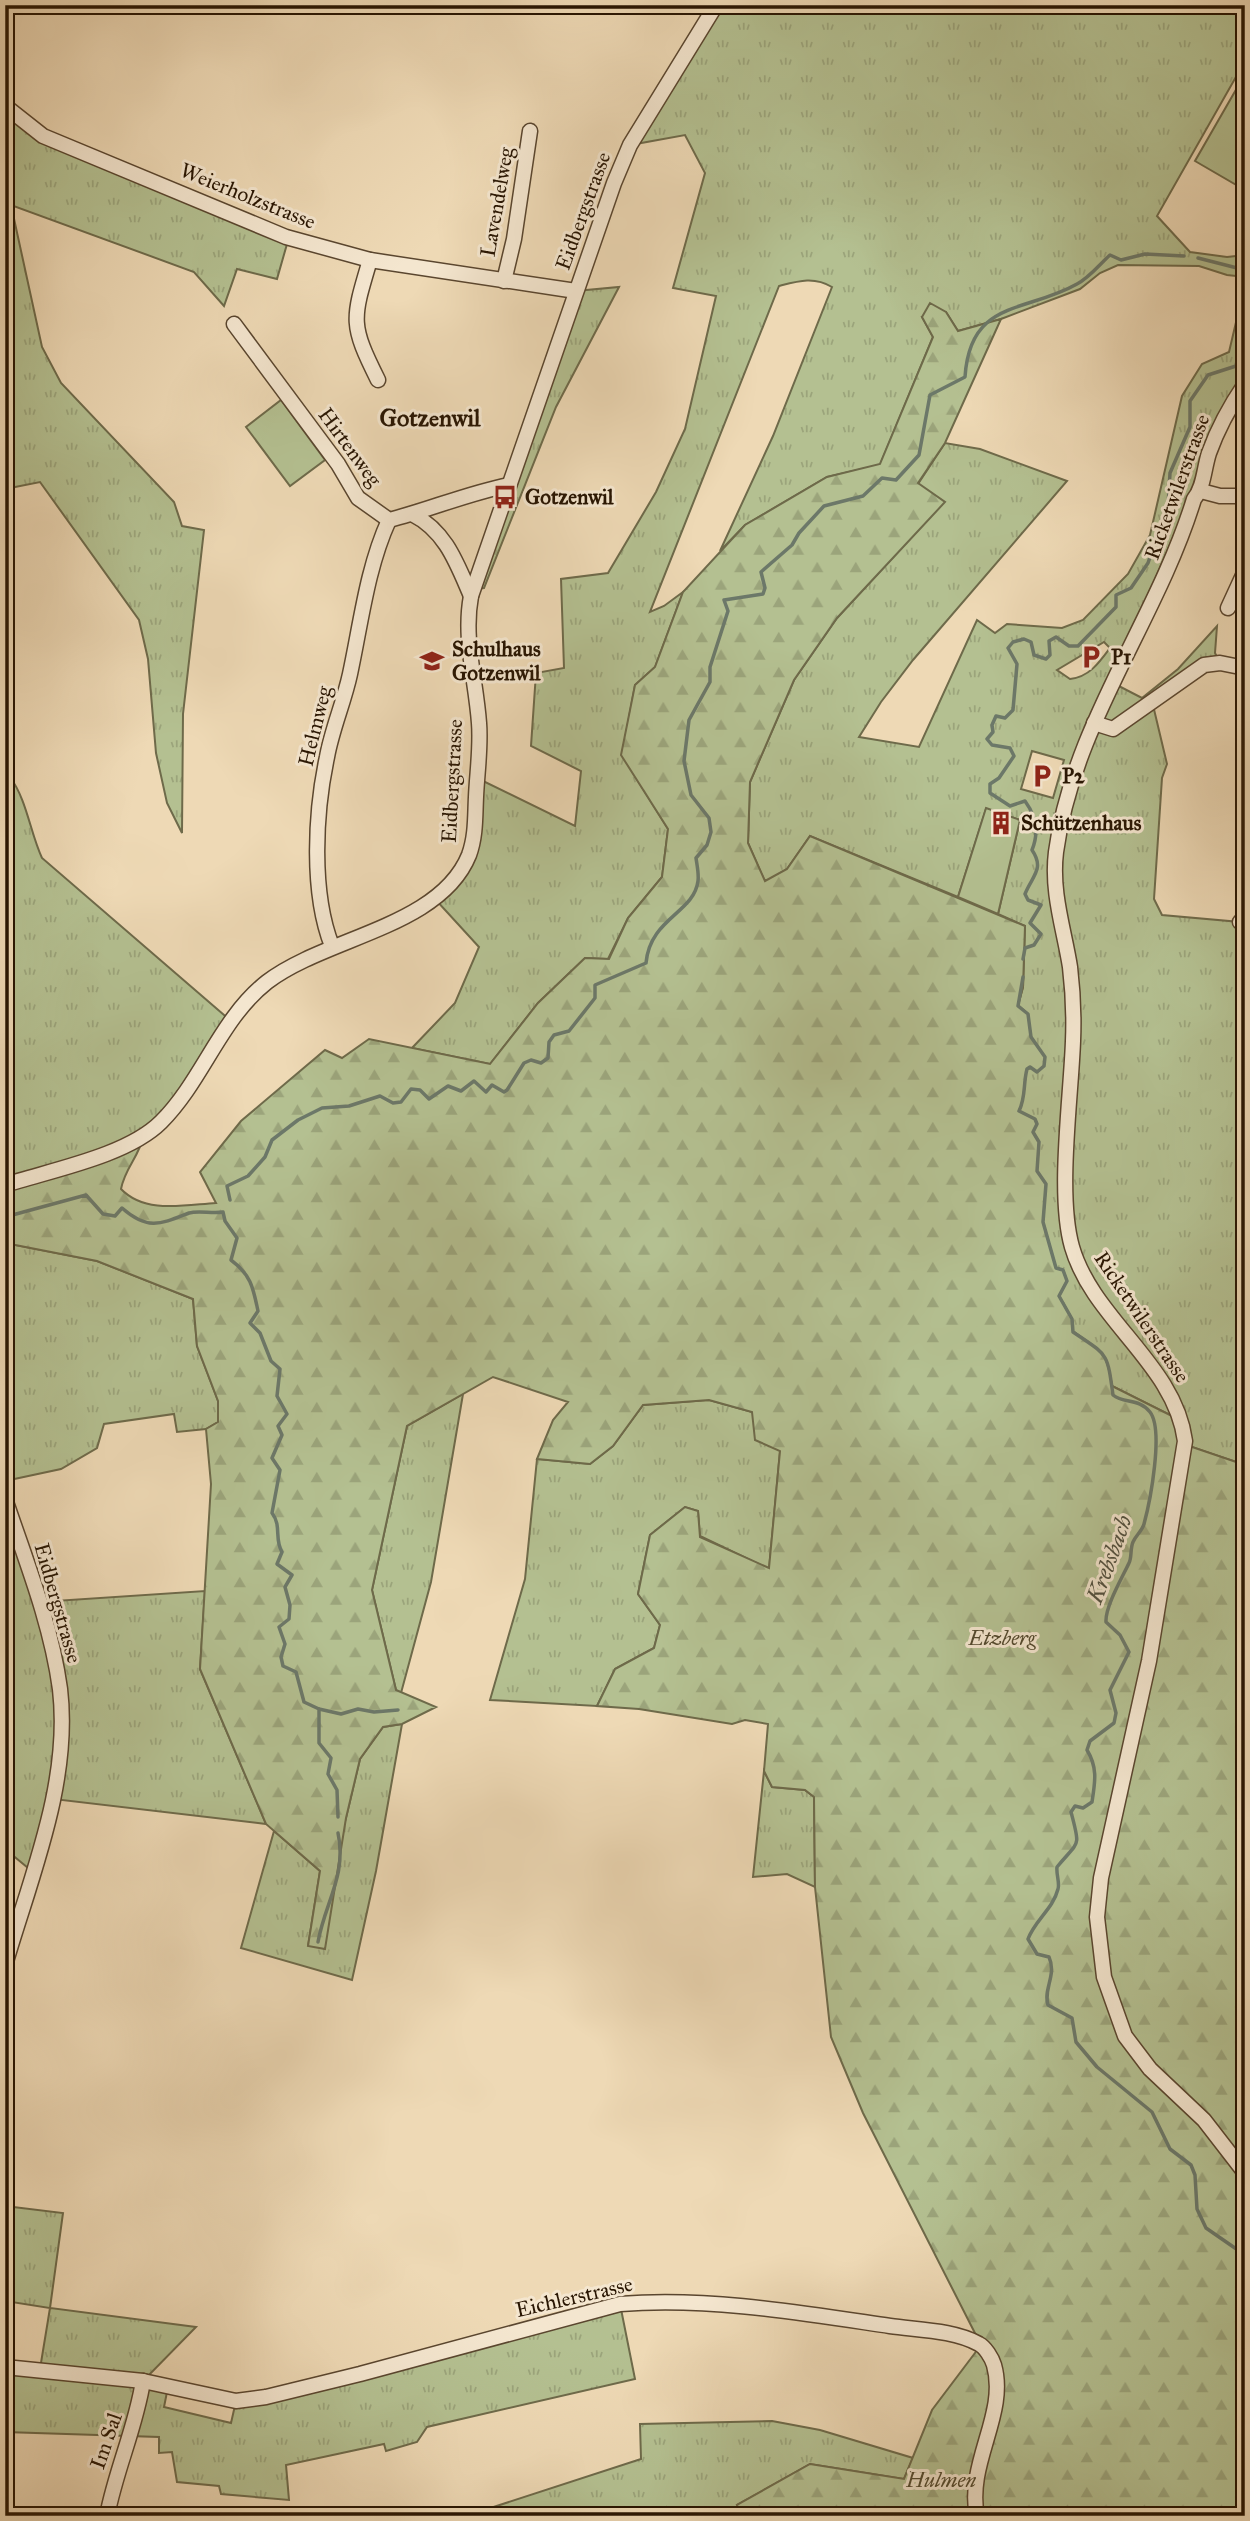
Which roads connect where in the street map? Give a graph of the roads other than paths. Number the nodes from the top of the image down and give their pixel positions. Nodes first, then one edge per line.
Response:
1 (716, 5) edge
2 (5, 106) edge
3 (530, 131) dead end
4 (370, 260) junction
5 (504, 281) junction
6 (576, 291) junction
7 (234, 324) dead end
8 (378, 380) dead end
9 (1245, 384) edge
10 (509, 485) junction
11 (1201, 491) junction
12 (1245, 496) edge
13 (412, 514) junction
14 (389, 520) junction
15 (1245, 571) edge
16 (471, 596) junction
17 (1228, 608) dead end
18 (1245, 668) edge
19 (1094, 723) junction
20 (332, 946) junction
21 (5, 1185) edge
22 (5, 1499) edge
23 (5, 1965) edge
24 (1245, 2173) edge
25 (5, 2367) edge
26 (143, 2381) junction
27 (107, 2516) edge
28 (977, 2516) edge

1 - 6 street, Eidbergstrasse
2 - 4 street, Weierholzstrasse
3 - 5 street, Lavendelweg
4 - 5 street, Weierholzstrasse
4 - 8 street
5 - 6 street, Weierholzstrasse
6 - 10 street, Eidbergstrasse
7 - 14 street, Hirtenweg
9 - 11 street, Ricketwilerstrasse
10 - 13 street
10 - 16 street, Eidbergstrasse
11 - 12 street
11 - 19 street, Ricketwilerstrasse
13 - 14 street
13 - 16 street
14 - 20 street, Helmweg
15 - 17 street
16 - 20 street, Eidbergstrasse
18 - 19 street
19 - 24 street, Ricketwilerstrasse
20 - 21 street, Eidbergstrasse
22 - 23 street, Eidbergstrasse
25 - 26 street, Eichlerstrasse
26 - 27 street, Im Sal
26 - 28 street, Eichlerstrasse

